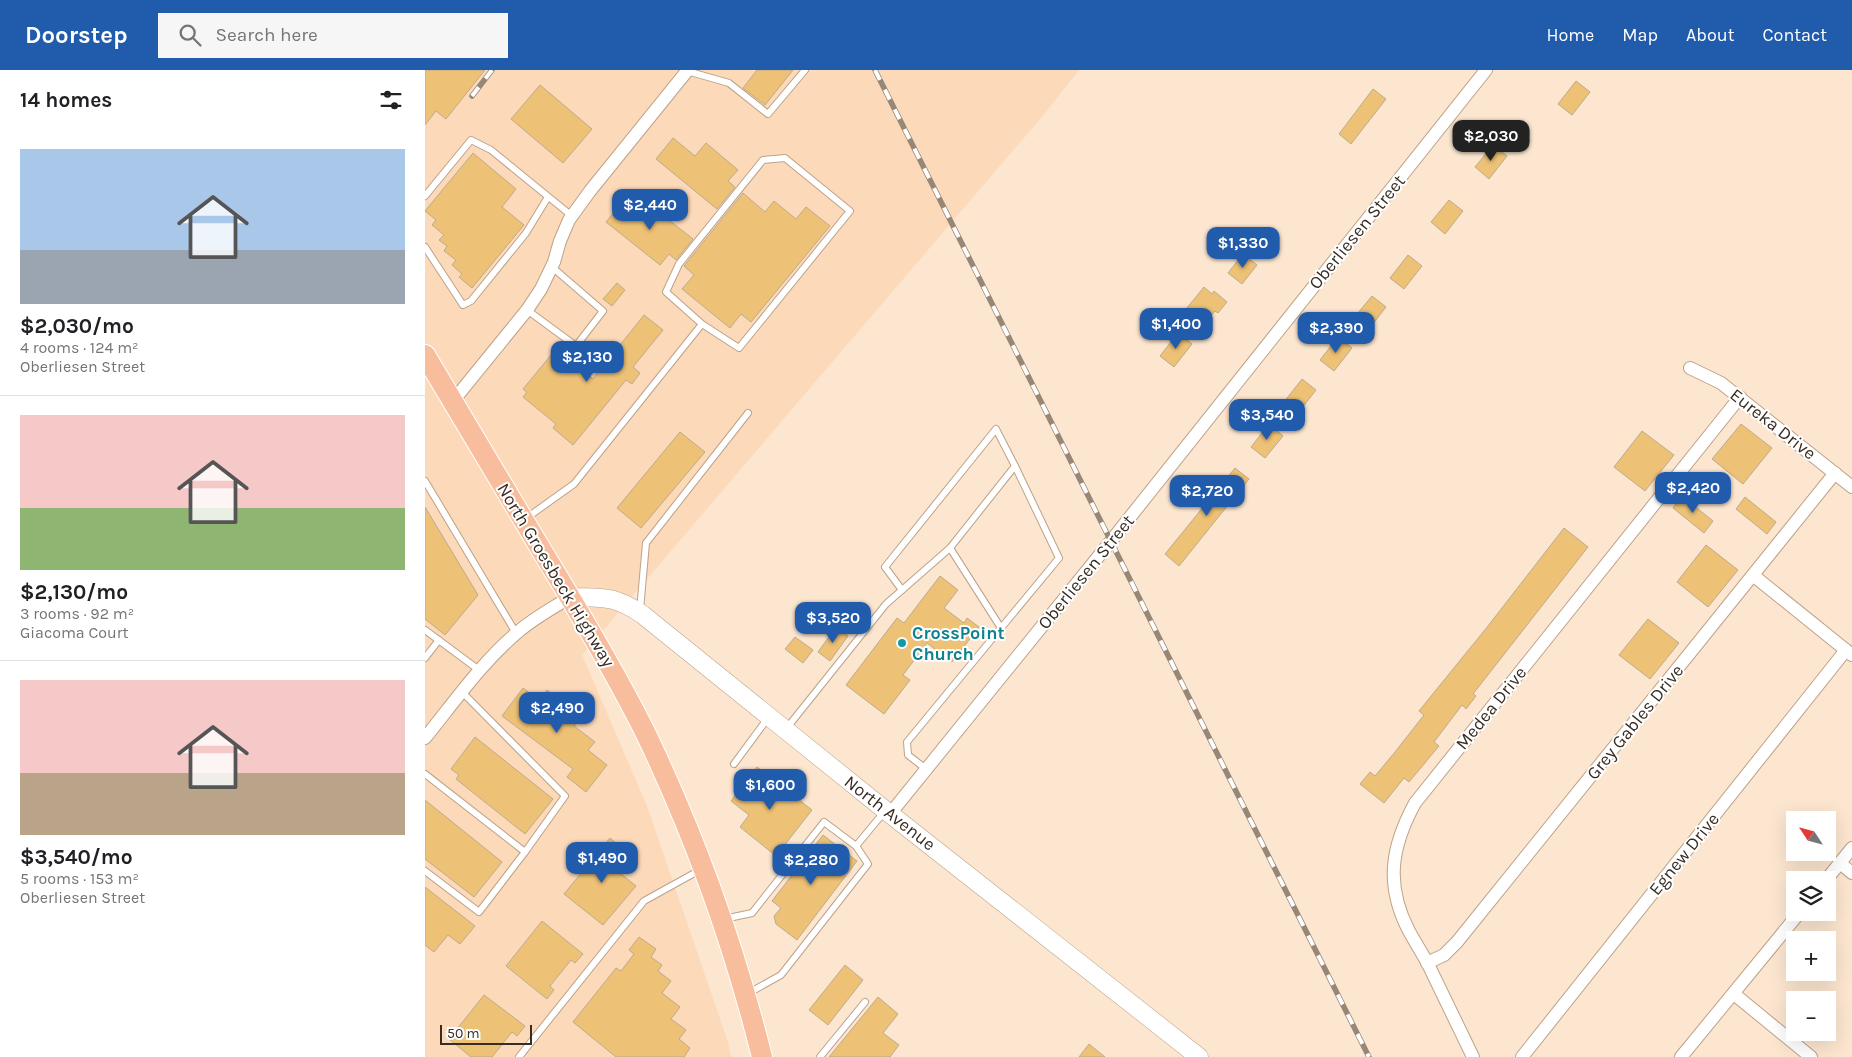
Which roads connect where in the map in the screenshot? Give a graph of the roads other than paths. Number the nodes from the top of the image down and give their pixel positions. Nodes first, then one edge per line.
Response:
1 (688, 70) edge
2 (805, 70) edge
3 (1486, 70) edge
4 (425, 196) edge
5 (548, 197) junction
6 (572, 216) junction
7 (425, 247) edge
8 (552, 267) junction
9 (527, 310) junction
10 (703, 324) junction
11 (425, 355) edge
12 (1690, 368) dead end
13 (1740, 398) junction
14 (453, 401) junction
15 (748, 413) dead end
16 (1015, 466) junction
17 (1835, 473) junction
18 (425, 481) edge
19 (1852, 487) edge
20 (524, 520) junction
21 (950, 548) junction
22 (1754, 576) junction
23 (902, 590) junction
24 (570, 597) junction
25 (640, 613) junction
26 (1001, 628) junction
27 (425, 630) edge
28 (516, 634) junction
29 (439, 640) junction
30 (1849, 652) edge
31 (425, 658) edge
32 (479, 670) junction
33 (462, 692) junction
34 (769, 717) junction
35 (785, 730) junction
36 (425, 738) edge
37 (733, 764) dead end
38 (926, 769) junction
39 (425, 774) edge
40 (888, 812) junction
41 (856, 846) junction
42 (1852, 848) edge
43 (525, 852) junction
44 (1840, 863) junction
45 (703, 868) junction
46 (425, 871) edge
47 (1833, 871) edge
48 (1852, 873) edge
49 (722, 919) junction
50 (1793, 921) edge
51 (1427, 963) junction
52 (1734, 994) junction
53 (746, 995) junction
54 (865, 1002) dead end
55 (760, 1056) edge
56 (519, 1057) edge
57 (820, 1057) edge
58 (1199, 1057) edge
59 (1473, 1057) edge
60 (1522, 1057) edge
61 (1681, 1057) edge
62 (1811, 1057) edge

1 - 2 lane
1 - 6 street
3 - 38 street, Oberliesen Street
4 - 5 lane
5 - 6 lane
5 - 7 lane
6 - 8 street
8 - 9 street
8 - 9 lane
9 - 14 street
10 - 10 lane
10 - 20 lane
11 - 14 main road, North Groesbeck Highway
12 - 13 street, Eureka Drive
13 - 17 street, Eureka Drive
13 - 51 street, Medea Drive
14 - 20 main road, North Groesbeck Highway
15 - 25 lane
16 - 21 lane
16 - 23 lane
16 - 26 lane
17 - 19 street, Eureka Drive
17 - 22 street, Grey Gables Drive
18 - 28 lane
20 - 24 main road, North Groesbeck Highway
21 - 23 lane
21 - 26 lane
22 - 30 street
22 - 51 street, Grey Gables Drive
23 - 35 lane
24 - 25 main road, North Avenue
24 - 28 street
24 - 45 main road, North Groesbeck Highway
25 - 34 main road, North Avenue
26 - 38 lane
27 - 29 lane
28 - 32 street
29 - 31 lane
29 - 32 lane
30 - 60 street, Egnew Drive
32 - 33 street
33 - 36 street
33 - 43 lane
34 - 35 main road, North Avenue
34 - 37 lane
35 - 40 main road, North Avenue
38 - 40 street, Oberliesen Street
39 - 43 lane
40 - 41 lane
40 - 58 main road, North Avenue
41 - 49 lane
41 - 53 lane
42 - 44 street
43 - 46 lane
44 - 47 street
44 - 48 street
45 - 49 main road, North Groesbeck Highway
45 - 56 lane
49 - 53 main road, North Groesbeck Highway
50 - 52 street
51 - 59 street, Medea Drive
52 - 61 street
52 - 62 street
53 - 55 main road, North Groesbeck Highway
54 - 57 lane

